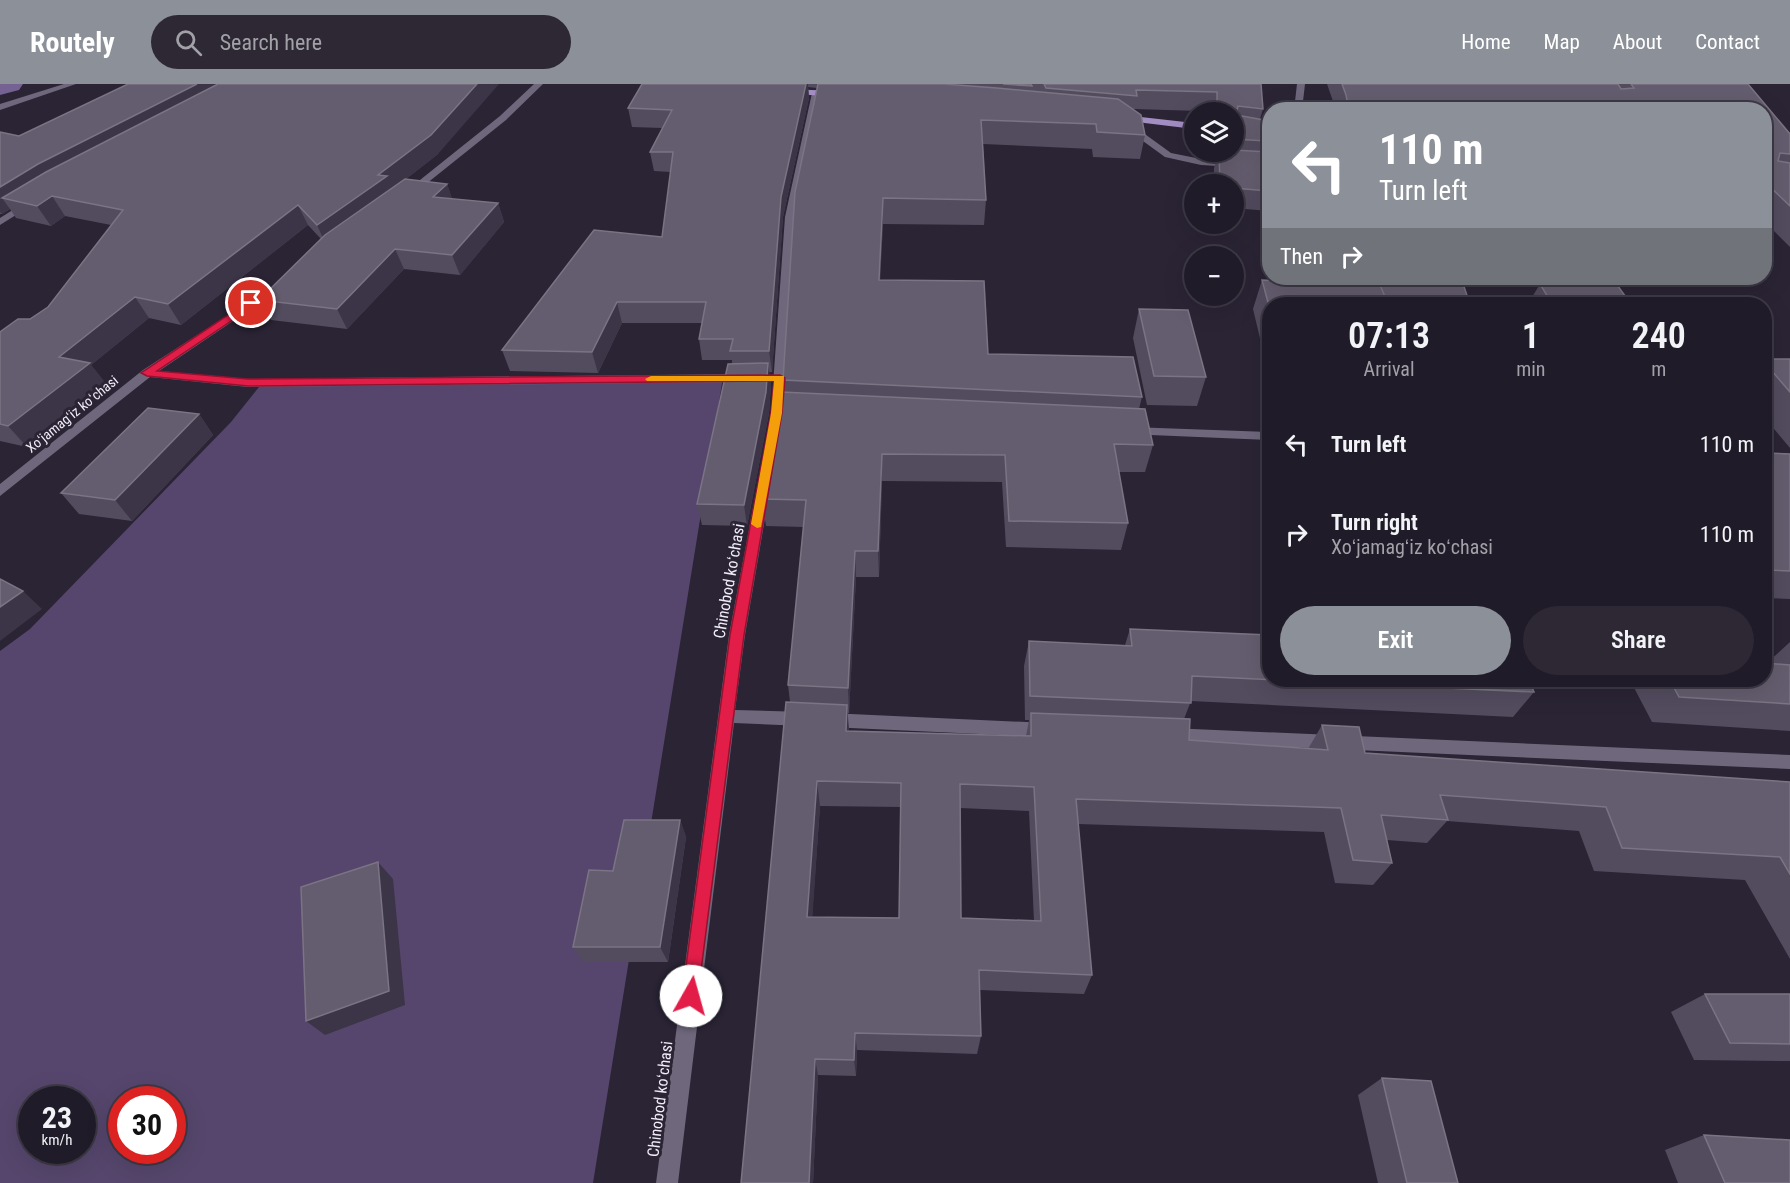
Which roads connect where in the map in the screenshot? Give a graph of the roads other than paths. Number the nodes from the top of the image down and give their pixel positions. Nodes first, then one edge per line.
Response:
1 (72, 84) edge
2 (539, 84) edge
3 (1301, 84) edge
4 (781, 91) edge
5 (816, 93) junction
6 (851, 96) edge
7 (1299, 102) edge
8 (0, 106) edge
9 (1115, 117) joint
10 (1184, 125) edge
11 (1244, 132) edge
12 (1262, 134) edge
13 (1262, 166) edge
14 (402, 198) edge
15 (36, 199) edge
16 (0, 222) edge
17 (292, 276) edge
18 (147, 373) junction
19 (768, 378) junction
20 (1112, 430) edge
21 (1262, 436) edge
22 (0, 491) edge
23 (727, 716) junction
24 (1061, 730) edge
25 (1157, 734) edge
26 (1790, 762) edge
27 (667, 1183) edge

1 - 8 street
2 - 14 street
3 - 7 street
4 - 5 main road
5 - 6 main road
5 - 19 street, Chinobod koʻchasi
9 - 10 main road
9 - 13 street
11 - 12 main road
15 - 16 street
17 - 18 street, Xoʻjamagʻiz koʻchasi
18 - 19 street
18 - 22 street, Xoʻjamagʻiz koʻchasi
19 - 23 street, Chinobod koʻchasi
20 - 21 street
23 - 24 street
23 - 27 street, Chinobod koʻchasi
25 - 26 street

